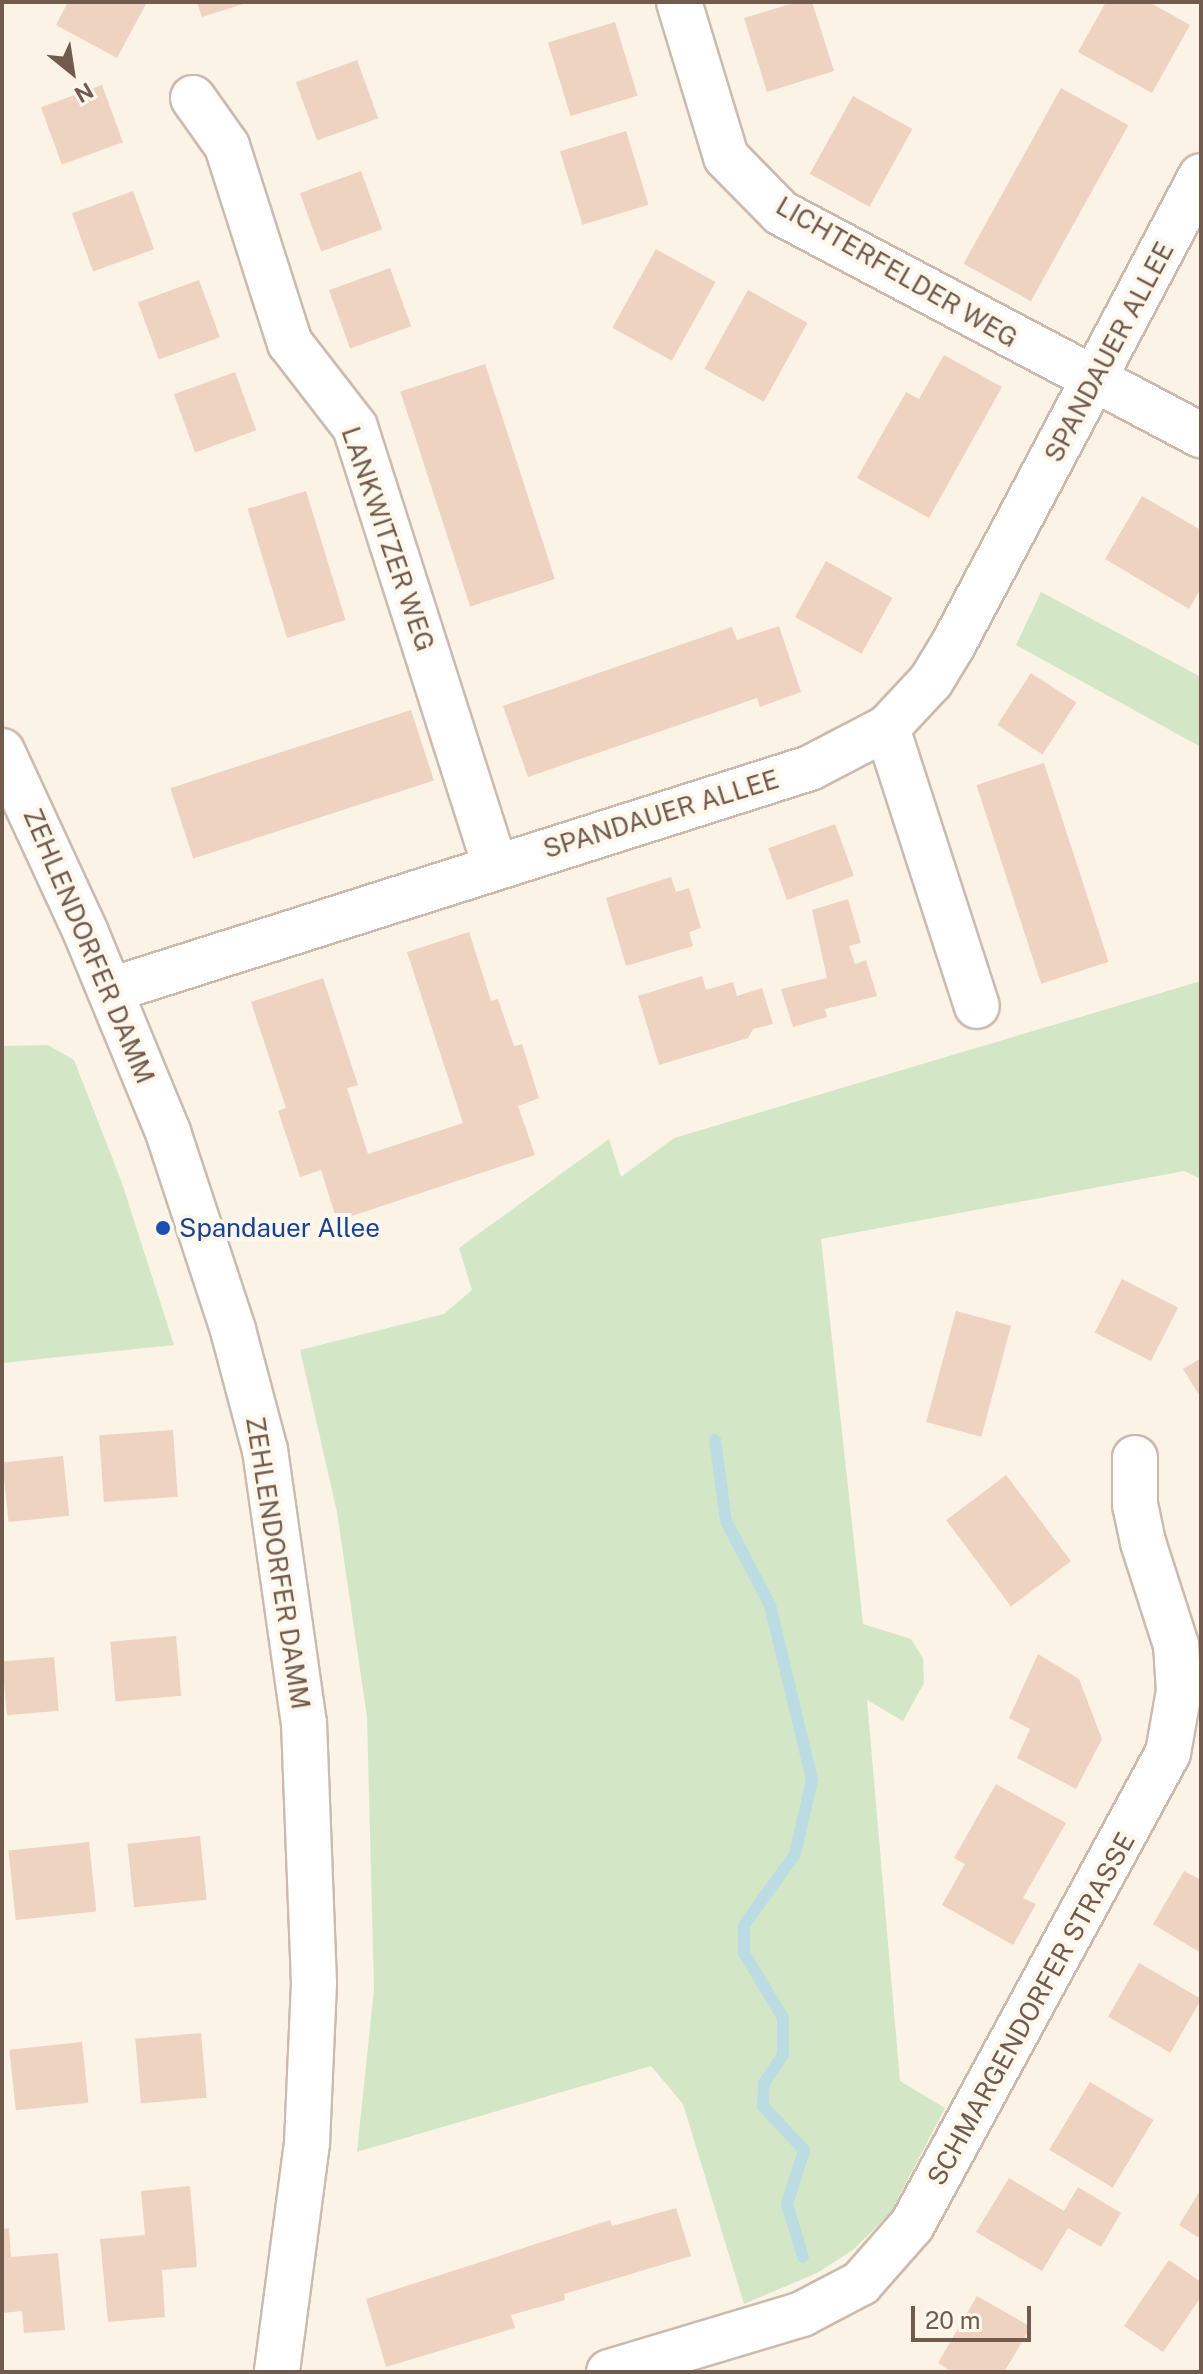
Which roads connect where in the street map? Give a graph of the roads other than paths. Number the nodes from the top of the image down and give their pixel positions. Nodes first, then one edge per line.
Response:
1 (679, 2) edge
2 (193, 98) dead end
3 (1201, 176) edge
4 (1094, 380) junction
5 (1201, 435) edge
6 (887, 728) junction
7 (2, 751) edge
8 (495, 866) junction
9 (111, 990) junction
10 (977, 1006) dead end
11 (1135, 1458) dead end
12 (277, 2372) edge
13 (609, 2372) edge

1 - 4 street, LICHTERFELDER WEG
2 - 8 street, LANKWITZER WEG
3 - 4 street, SPANDAUER ALLEE
4 - 5 street, LICHTERFELDER WEG
4 - 6 street, SPANDAUER ALLEE
6 - 8 street, SPANDAUER ALLEE
6 - 10 street
7 - 9 street, ZEHLENDORFER DAMM
8 - 9 street, SPANDAUER ALLEE
9 - 12 street, ZEHLENDORFER DAMM
11 - 13 street, SCHMARGENDORFER STRASSE

